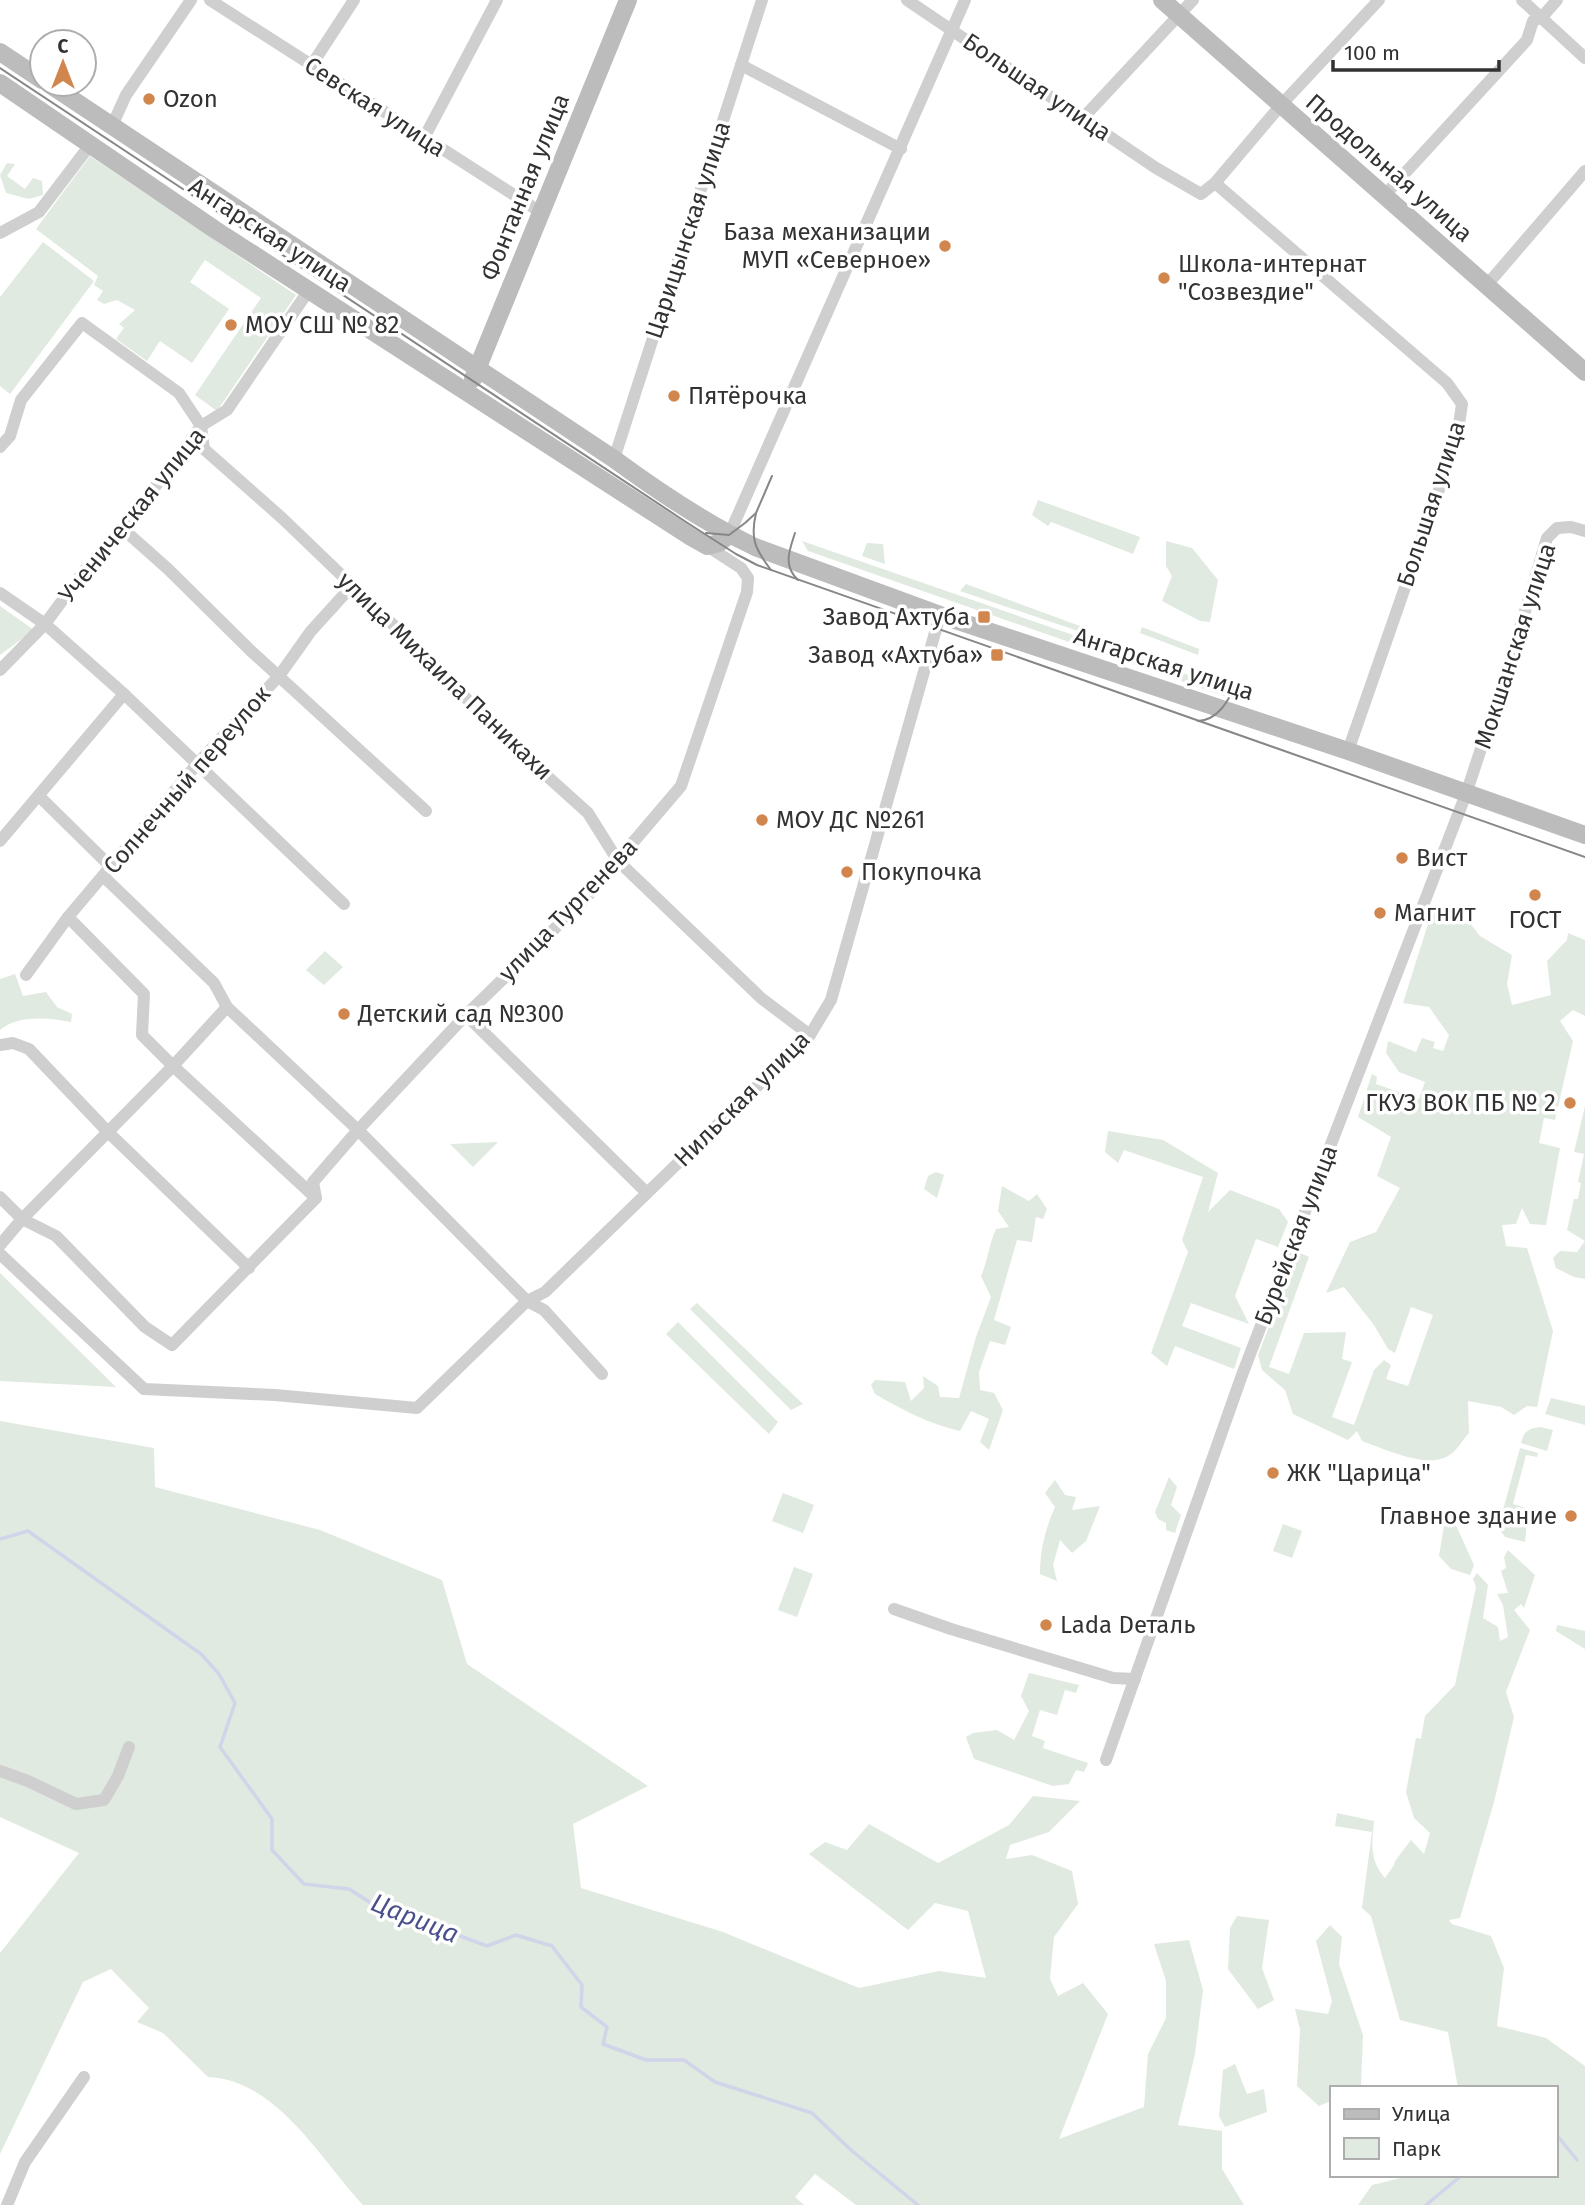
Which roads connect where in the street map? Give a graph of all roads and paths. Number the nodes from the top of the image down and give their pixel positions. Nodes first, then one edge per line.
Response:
1 (191, 0) edge
2 (210, 0) edge
3 (355, 0) edge
4 (497, 0) edge
5 (628, 0) edge
6 (762, 0) edge
7 (908, 0) edge
8 (965, 0) edge
9 (1162, 0) edge
10 (1193, 0) edge
11 (1379, 0) edge
12 (1522, 0) edge
13 (1557, 0) edge
14 (1178, 15) junction
15 (1542, 17) junction
16 (954, 30) junction
17 (0, 52) edge
18 (1585, 58) edge
19 (741, 65) junction
20 (311, 66) junction
21 (28, 71) edge
22 (0, 83) edge
23 (70, 98) edge
24 (1281, 106) junction
25 (1083, 118) junction
26 (112, 126) junction
27 (424, 138) junction
28 (90, 145) junction
29 (901, 149) junction
30 (1585, 171) edge
31 (1215, 183) junction
32 (1384, 196) junction
33 (542, 213) junction
34 (0, 233) edge
35 (1486, 286) junction
36 (309, 290) junction
37 (478, 369) junction
38 (1585, 372) edge
39 (467, 392) junction
40 (201, 426) junction
41 (0, 447) edge
42 (614, 459) junction
43 (122, 529) junction
44 (1585, 531) edge
45 (718, 544) junction
46 (351, 587) junction
47 (0, 593) edge
48 (940, 615) junction
49 (45, 624) junction
50 (0, 670) edge
51 (279, 676) junction
52 (124, 694) junction
53 (1348, 751) junction
54 (198, 763) junction
55 (1466, 794) junction
56 (39, 796) junction
57 (426, 811) dead end
58 (1585, 835) edge
59 (0, 841) edge
60 (618, 861) junction
61 (107, 872) junction
62 (344, 904) dead end
63 (68, 917) junction
64 (26, 975) dead end
65 (227, 1007) junction
66 (466, 1015) junction
67 (810, 1035) junction
68 (0, 1045) edge
69 (173, 1066) junction
70 (358, 1130) junction
71 (108, 1132) junction
72 (647, 1193) junction
73 (0, 1198) edge
74 (316, 1198) junction
75 (22, 1219) junction
76 (0, 1245) edge
77 (0, 1254) edge
78 (249, 1268) junction
79 (527, 1301) junction
80 (602, 1374) dead end
81 (894, 1609) dead end
82 (1135, 1679) junction
83 (129, 1747) dead end
84 (1106, 1760) dead end
85 (0, 1771) edge
86 (84, 2077) dead end
87 (6, 2205) edge

1 - 26 street
2 - 20 street, Севская улица
3 - 20 street
4 - 27 street
5 - 33 main road, Фонтанная улица
6 - 19 street, Царицынская улица
7 - 16 street, Большая улица
8 - 16 street
9 - 14 main road, Продольная улица
10 - 14 street
11 - 24 street
12 - 15 street
13 - 15 street
14 - 24 main road, Продольная улица
14 - 25 street
15 - 18 street
15 - 32 street
16 - 25 street, Большая улица
16 - 29 street
17 - 21 main road
19 - 29 street
19 - 42 street, Царицынская улица
20 - 27 street, Севская улица
22 - 28 main road, Ангарская улица
23 - 26 main road, Ангарская улица
24 - 31 street
24 - 32 main road, Продольная улица
25 - 31 street, Большая улица
26 - 37 main road, Ангарская улица
27 - 33 street, Севская улица
28 - 34 street
28 - 36 main road, Ангарская улица
29 - 45 street
30 - 35 street
31 - 53 street, Большая улица
32 - 35 main road, Продольная улица
33 - 37 main road, Фонтанная улица
35 - 38 main road, Продольная улица
36 - 39 main road, Ангарская улица
36 - 40 street, Ученическая улица
37 - 39 main road, Фонтанная улица
37 - 42 main road, Ангарская улица
39 - 45 main road, Ангарская улица
40 - 41 street, улица Михаила Паникахи
40 - 43 street, Ученическая улица
40 - 46 street, улица Михаила Паникахи
42 - 45 main road, Ангарская улица
43 - 49 street, Ученическая улица
43 - 51 street
44 - 55 street, Мокшанская улица
45 - 48 main road, Ангарская улица
45 - 60 street, улица Тургенева
46 - 51 street, Солнечный переулок
46 - 60 street, улица Михаила Паникахи
47 - 49 street
48 - 53 main road, Ангарская улица
48 - 67 street, Нильская улица
49 - 50 street, Ученическая улица
49 - 52 street
51 - 54 street, Солнечный переулок
51 - 57 street
52 - 54 street
52 - 56 street
53 - 55 main road, Ангарская улица
54 - 61 street, Солнечный переулок
54 - 62 street
55 - 58 main road, Ангарская улица
55 - 82 street, Бурейская улица
56 - 59 street
56 - 61 street
60 - 66 street, улица Тургенева
60 - 67 street, улица Михаила Паникахи
61 - 63 street, Солнечный переулок
61 - 65 street
63 - 64 street, Солнечный переулок
63 - 69 street
65 - 69 street
65 - 70 street
66 - 70 street, улица Тургенева
66 - 72 street
67 - 72 street, Нильская улица
68 - 71 street
69 - 71 street
69 - 74 street
70 - 74 street, улица Тургенева
70 - 79 street
71 - 75 street
71 - 78 street
72 - 79 street, Нильская улица
73 - 75 street
74 - 78 street, улица Тургенева
75 - 76 street
75 - 78 street, улица Тургенева
77 - 79 street, Нильская улица
79 - 80 street
81 - 82 street
82 - 84 street, Бурейская улица
83 - 85 street
86 - 87 street

